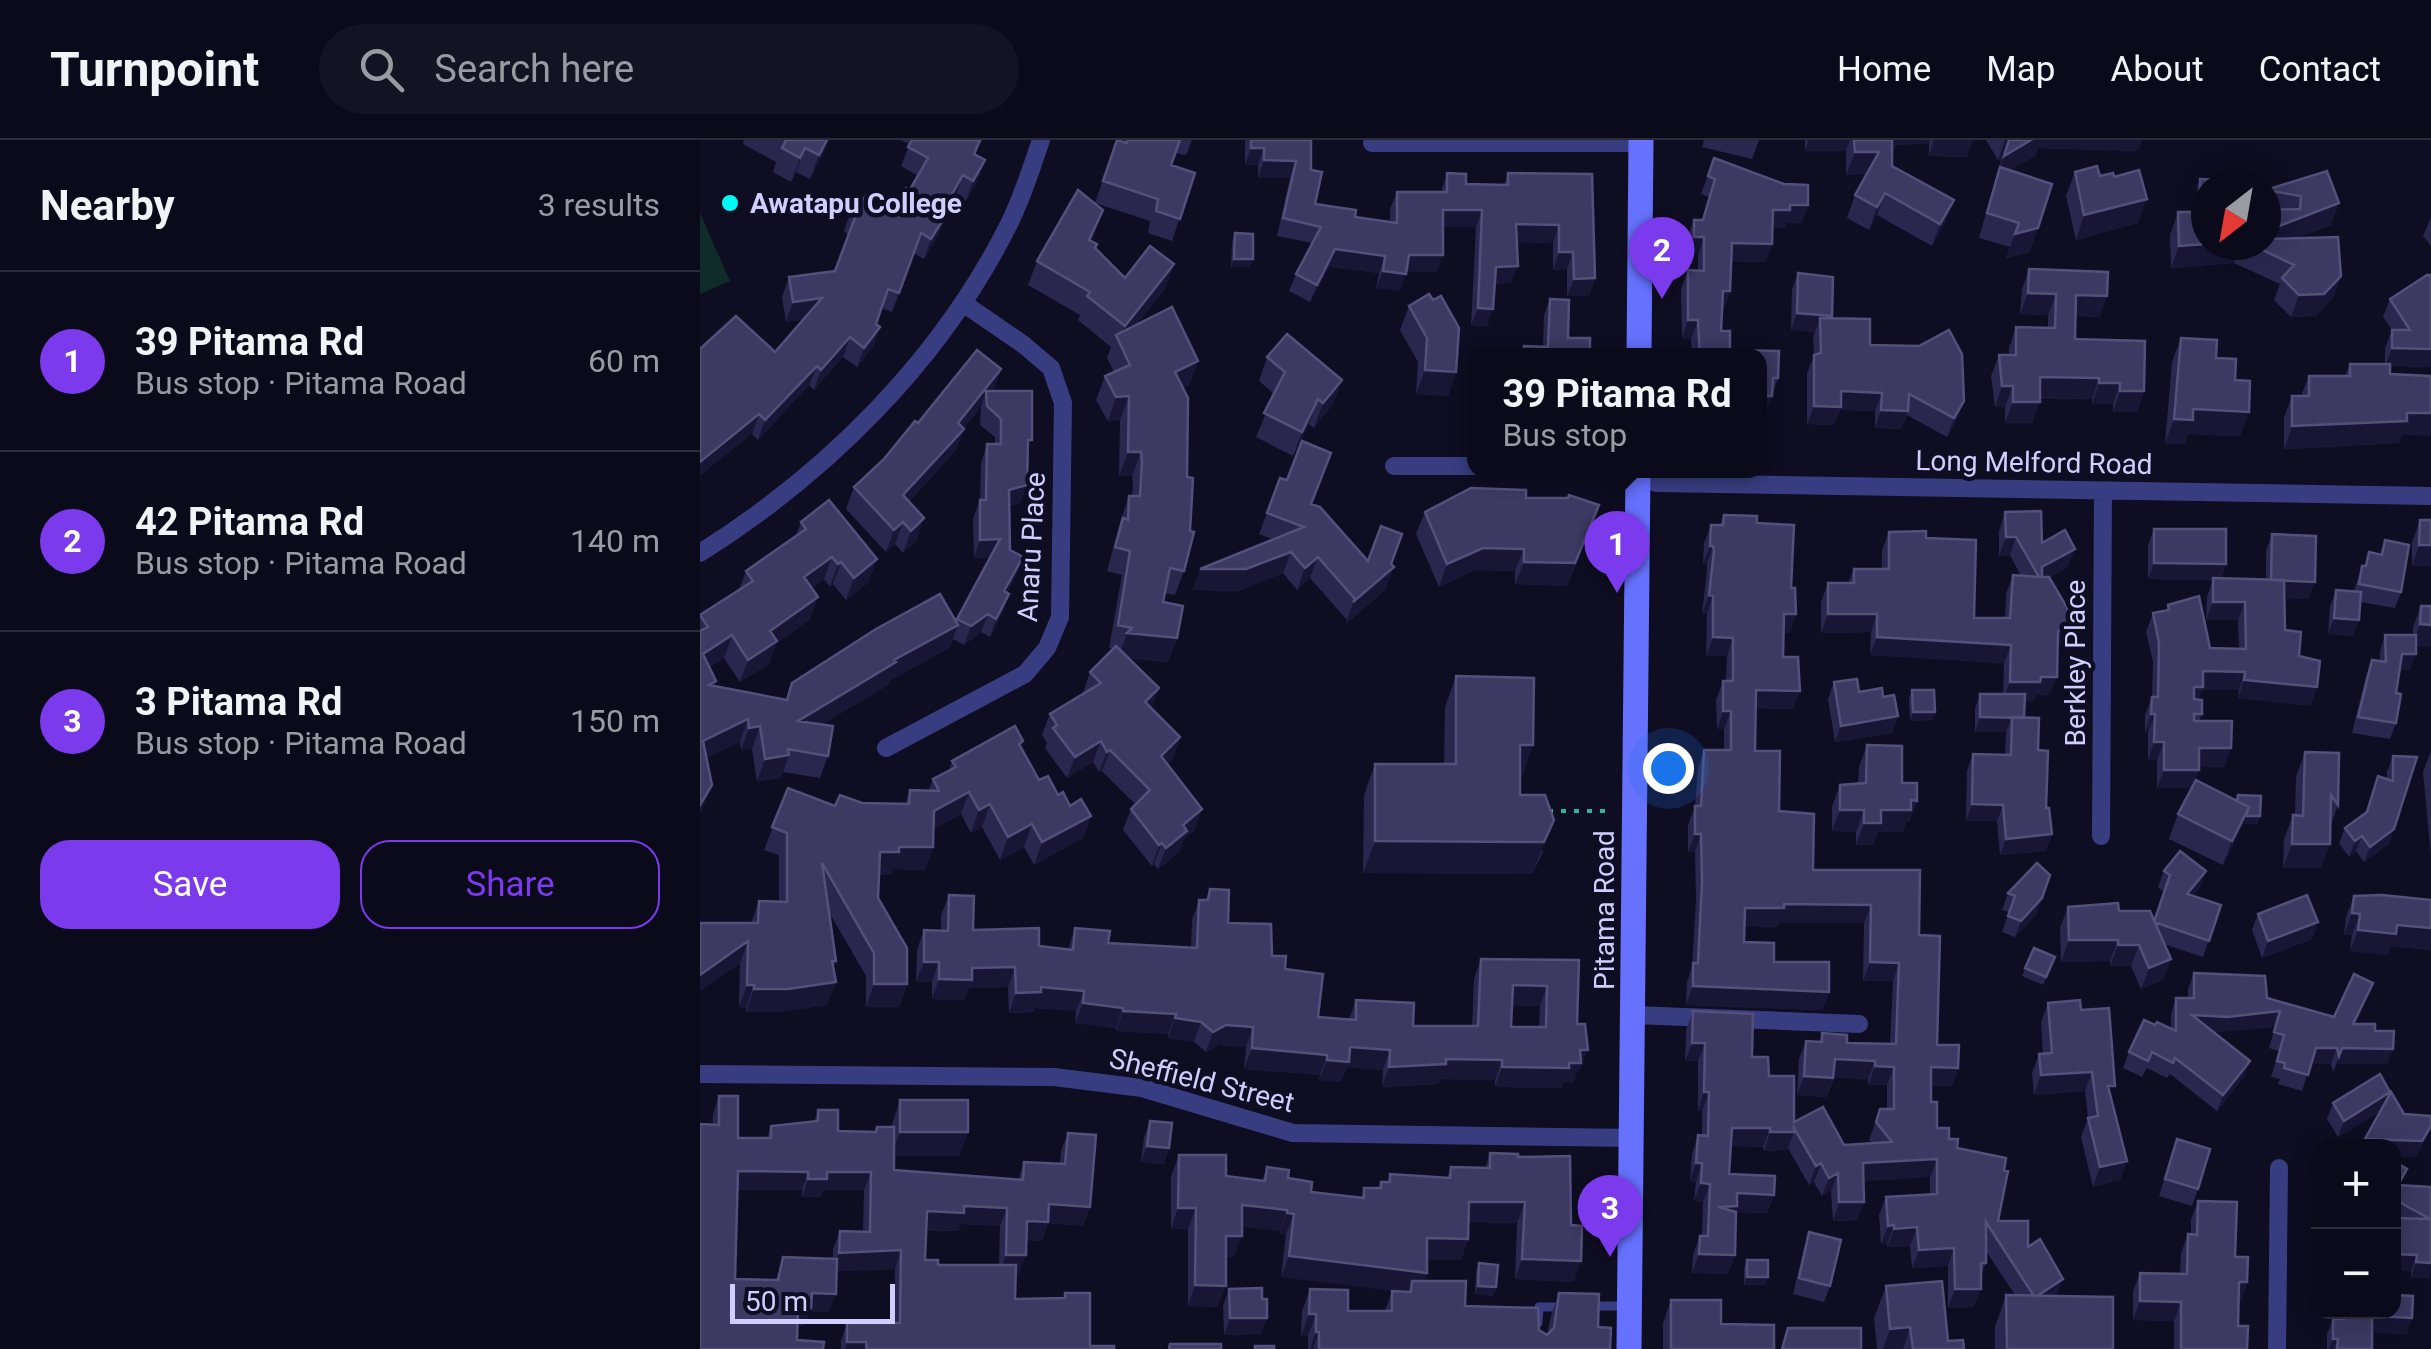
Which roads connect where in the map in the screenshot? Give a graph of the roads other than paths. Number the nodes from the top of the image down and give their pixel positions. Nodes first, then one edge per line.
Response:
1 (1041, 140) edge
2 (1372, 142) dead end
3 (1641, 142) edge
4 (963, 303) junction
5 (1639, 348) edge
6 (1394, 466) dead end
7 (1467, 466) edge
8 (1634, 478) edge
9 (1646, 478) edge
10 (2104, 490) junction
11 (2431, 496) edge
12 (700, 553) edge
13 (886, 748) dead end
14 (2101, 836) dead end
15 (1634, 1016) junction
16 (1859, 1024) dead end
17 (700, 1074) edge
18 (1631, 1138) junction
19 (2279, 1168) dead end
20 (1630, 1306) junction
21 (1538, 1335) edge
22 (1629, 1349) edge
23 (2278, 1349) edge

1 - 4 street
2 - 3 street
3 - 5 street
4 - 12 street
4 - 13 street, Anaru Place
6 - 7 street
8 - 15 street, Pitama Road
9 - 10 street, Long Melford Road
10 - 11 street, Long Melford Road
10 - 14 street, Berkley Place
15 - 16 street
15 - 18 street, Pitama Road
17 - 18 street, Sheffield Street
18 - 20 street, Pitama Road
19 - 23 street
20 - 21 lane
20 - 22 street, Pitama Road

